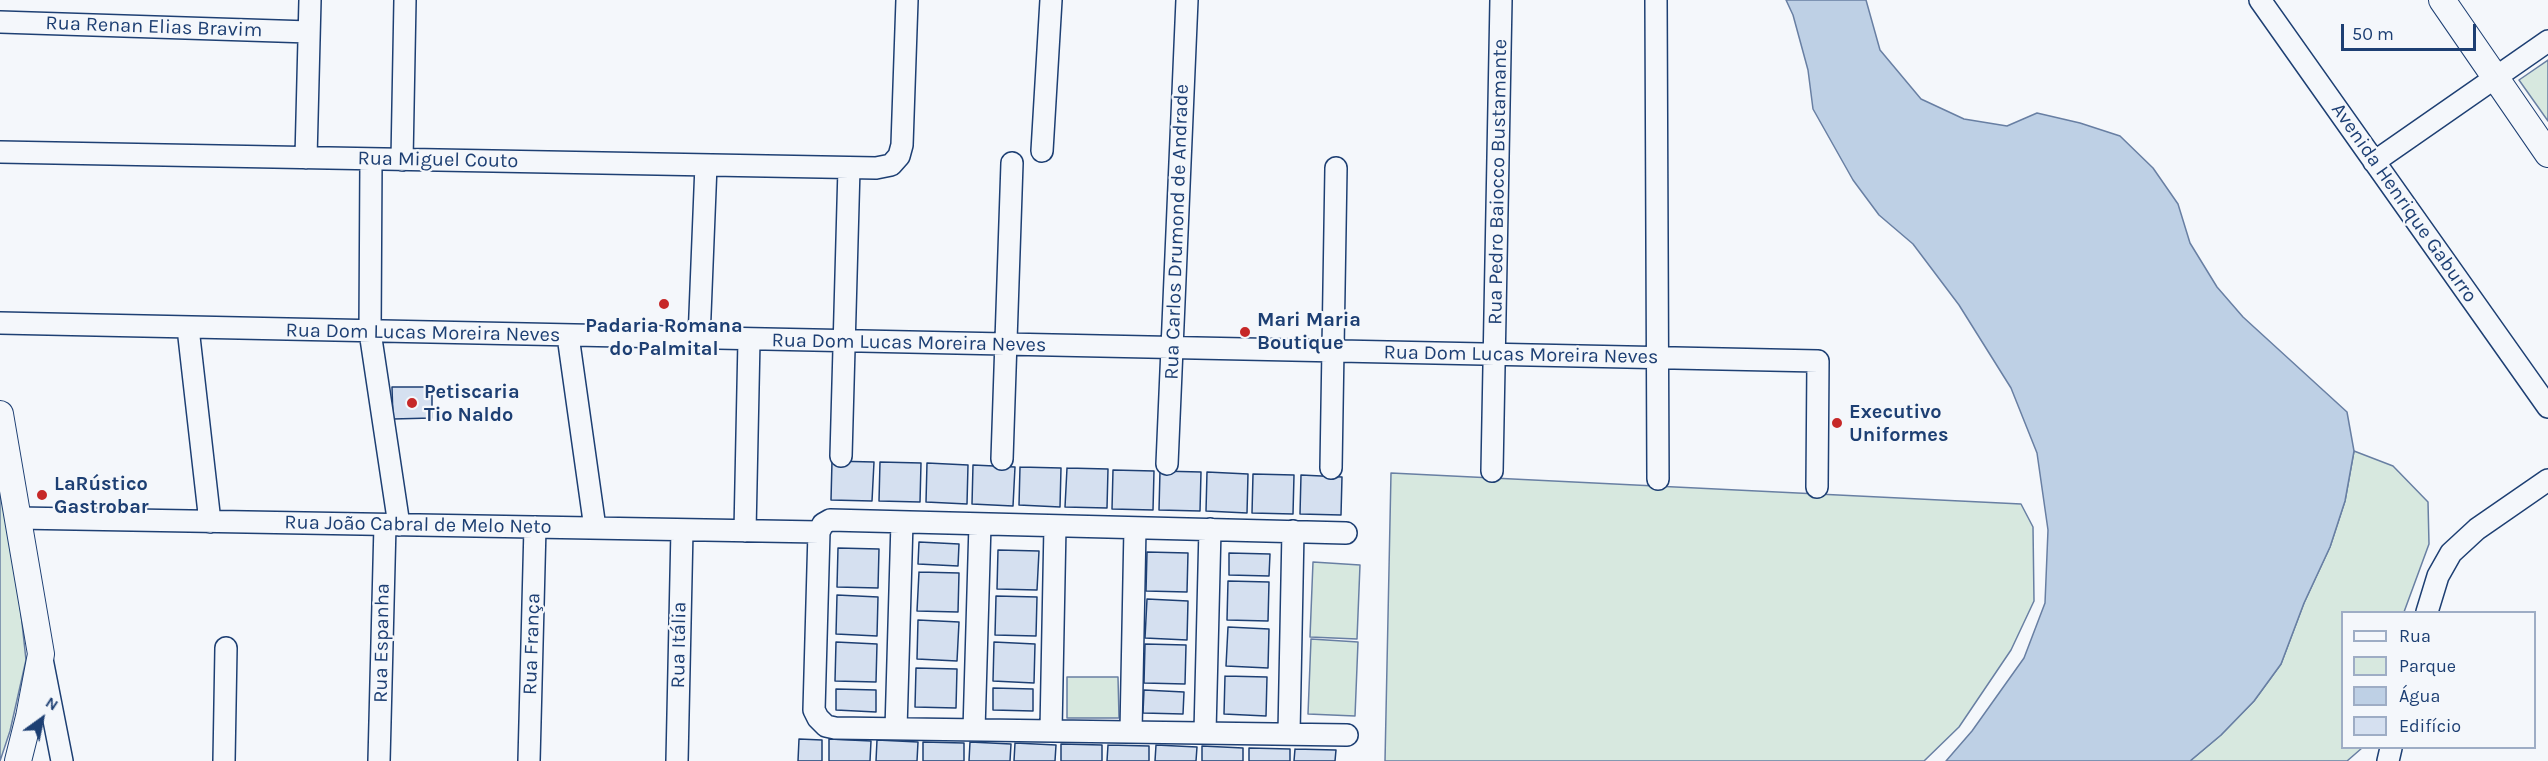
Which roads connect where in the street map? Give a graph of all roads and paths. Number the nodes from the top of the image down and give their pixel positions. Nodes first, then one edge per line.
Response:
1 (310, 0) edge
2 (405, 0) edge
3 (907, 0) edge
4 (1050, 0) edge
5 (1187, 0) edge
6 (1502, 0) edge
7 (1656, 0) edge
8 (2260, 0) edge
9 (2442, 0) edge
10 (0, 22) edge
11 (309, 32) junction
12 (2548, 41) edge
13 (2495, 77) junction
14 (1042, 151) dead end
15 (0, 152) edge
16 (2548, 154) edge
17 (306, 158) junction
18 (370, 159) junction
19 (402, 160) junction
20 (2374, 162) junction
21 (1012, 163) dead end
22 (706, 165) junction
23 (849, 168) junction
24 (1336, 168) dead end
25 (0, 323) edge
26 (188, 328) junction
27 (370, 332) junction
28 (568, 336) junction
29 (699, 339) junction
30 (749, 340) junction
31 (844, 342) junction
32 (1006, 345) junction
33 (1172, 348) junction
34 (1333, 351) junction
35 (1494, 355) junction
36 (1657, 358) junction
37 (2548, 407) edge
38 (0, 414) edge
39 (841, 456) dead end
40 (1002, 459) dead end
41 (1167, 464) dead end
42 (1331, 468) dead end
43 (1492, 471) dead end
44 (1658, 479) dead end
45 (2548, 480) edge
46 (1817, 487) dead end
47 (18, 518) junction
48 (210, 522) junction
49 (902, 522) junction
50 (980, 524) junction
51 (392, 525) junction
52 (1055, 526) junction
53 (535, 527) junction
54 (595, 528) junction
55 (1135, 528) junction
56 (1210, 529) junction
57 (682, 530) junction
58 (745, 531) junction
59 (1293, 531) junction
60 (819, 532) junction
61 (1346, 533) dead end
62 (2427, 611) edge
63 (226, 648) dead end
64 (41, 654) junction
65 (896, 729) junction
66 (974, 730) junction
67 (1052, 730) junction
68 (1131, 731) junction
69 (1205, 732) junction
70 (1289, 733) junction
71 (1347, 735) dead end
72 (18, 761) edge
73 (62, 761) edge
74 (224, 761) edge
75 (379, 761) edge
76 (529, 761) edge
77 (677, 761) edge

1 - 11 street
2 - 19 street
3 - 23 street, Rua Miguel Couto
4 - 14 street
5 - 33 street, Rua Carlos Drumond de Andrade
6 - 35 street, Rua Pedro Baiocco Bustamante
7 - 36 street
8 - 20 street, Avenida Henrique Gaburro
9 - 13 main road
10 - 11 street, Rua Renan Elias Bravim
11 - 17 street
12 - 13 street
13 - 16 main road
13 - 20 street
15 - 17 street, Rua Miguel Couto
17 - 18 street, Rua Miguel Couto
18 - 19 street, Rua Miguel Couto
18 - 27 street, Rua Espanha
19 - 22 street, Rua Miguel Couto
20 - 37 street, Avenida Henrique Gaburro
21 - 32 street
22 - 23 street, Rua Miguel Couto
22 - 29 street
23 - 31 street
24 - 34 street
25 - 26 street, Rua Dom Lucas Moreira Neves
26 - 27 street, Rua Dom Lucas Moreira Neves
26 - 48 street
27 - 28 street, Rua Dom Lucas Moreira Neves
27 - 51 street, Rua Espanha
28 - 29 street, Rua Dom Lucas Moreira Neves
28 - 54 street
29 - 30 street, Rua Dom Lucas Moreira Neves
30 - 31 street, Rua Dom Lucas Moreira Neves
30 - 58 street
31 - 32 street, Rua Dom Lucas Moreira Neves
31 - 39 street
32 - 33 street, Rua Dom Lucas Moreira Neves
32 - 40 street
33 - 34 street, Rua Dom Lucas Moreira Neves
33 - 41 street, Rua Carlos Drumond de Andrade
34 - 35 street, Rua Dom Lucas Moreira Neves
34 - 42 street
35 - 36 street, Rua Dom Lucas Moreira Neves
35 - 43 street, Rua Pedro Baiocco Bustamante
36 - 44 street
36 - 46 street, Rua Dom Lucas Moreira Neves
38 - 47 main road
45 - 62 street
47 - 48 street, Rua João Cabral de Melo Neto
47 - 64 main road
48 - 51 street, Rua João Cabral de Melo Neto
49 - 50 street
49 - 60 street
49 - 65 street
50 - 52 street
50 - 66 street
51 - 53 street, Rua João Cabral de Melo Neto
51 - 75 street, Rua Espanha
52 - 55 street
52 - 67 street
53 - 54 street, Rua João Cabral de Melo Neto
53 - 76 street, Rua França
54 - 57 street, Rua João Cabral de Melo Neto
55 - 56 street
55 - 68 street
56 - 59 street
56 - 69 street
57 - 58 street, Rua João Cabral de Melo Neto
57 - 77 street, Rua Itália
58 - 60 street, Rua João Cabral de Melo Neto
59 - 61 street
59 - 70 street
60 - 65 street
63 - 74 street
64 - 72 main road
64 - 73 street
65 - 66 street
66 - 67 street
67 - 68 street
68 - 69 street
69 - 70 street
70 - 71 street

